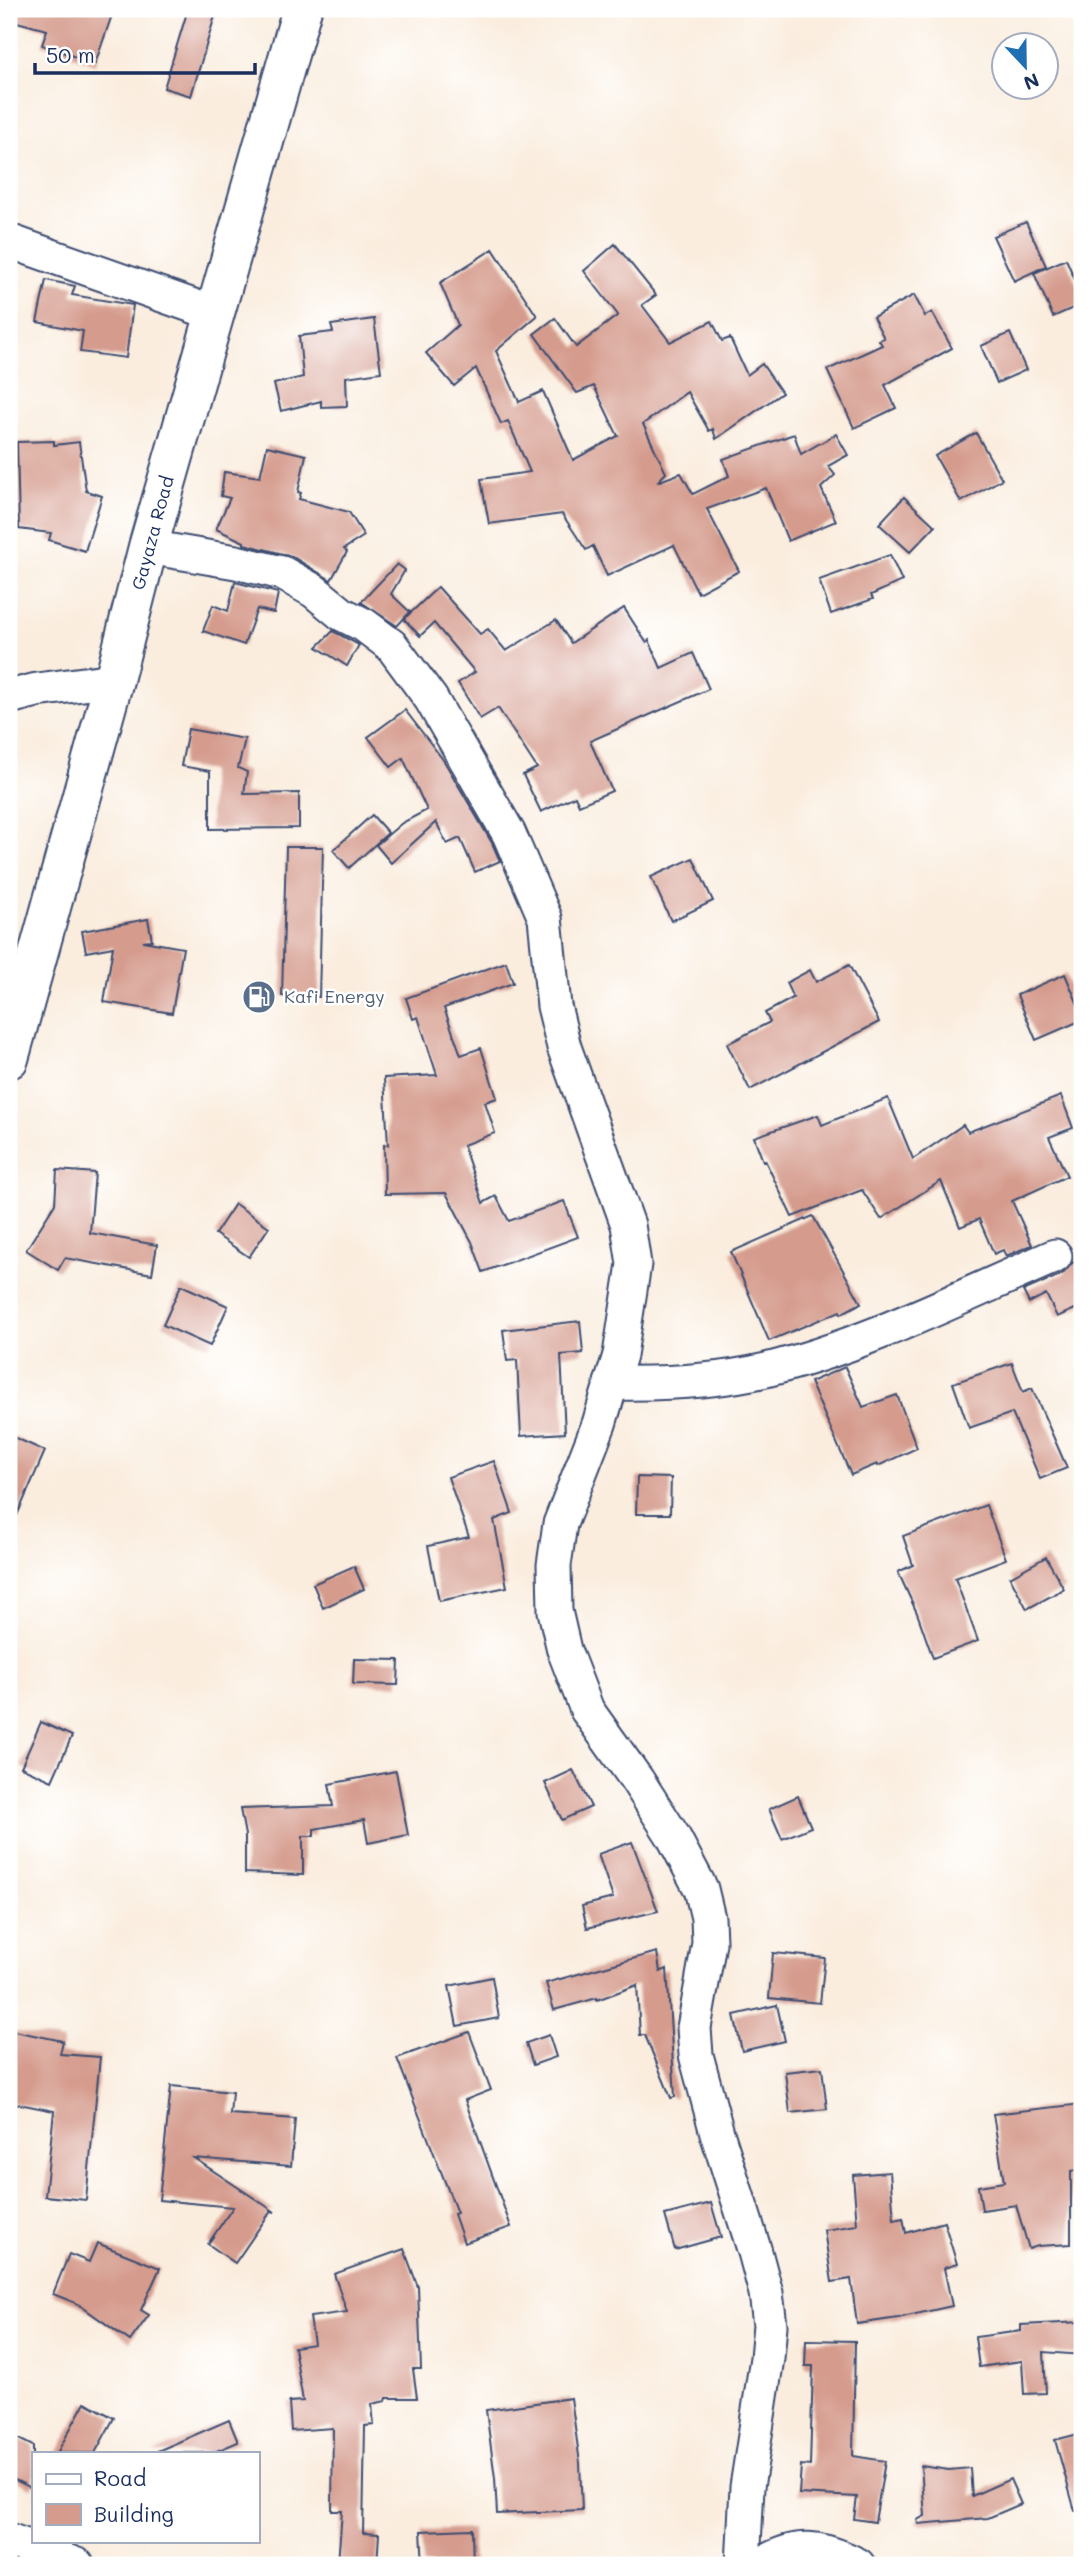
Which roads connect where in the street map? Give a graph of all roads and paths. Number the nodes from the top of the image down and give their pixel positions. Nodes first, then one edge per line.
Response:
1 (302, 9) edge
2 (9, 241) edge
3 (216, 314) junction
4 (148, 548) junction
5 (114, 680) junction
6 (9, 697) edge
7 (9, 1059) edge
8 (1055, 1256) dead end
9 (611, 1383) junction
10 (9, 2540) edge
11 (77, 2565) edge
12 (743, 2565) edge
13 (760, 2565) edge
14 (858, 2565) edge

1 - 3 main road, Gayaza Road
2 - 3 street
3 - 4 main road, Gayaza Road
4 - 5 main road, Gayaza Road
4 - 9 street
5 - 6 street
5 - 7 main road, Gayaza Road
8 - 9 street
9 - 12 street
10 - 11 street
13 - 14 street

